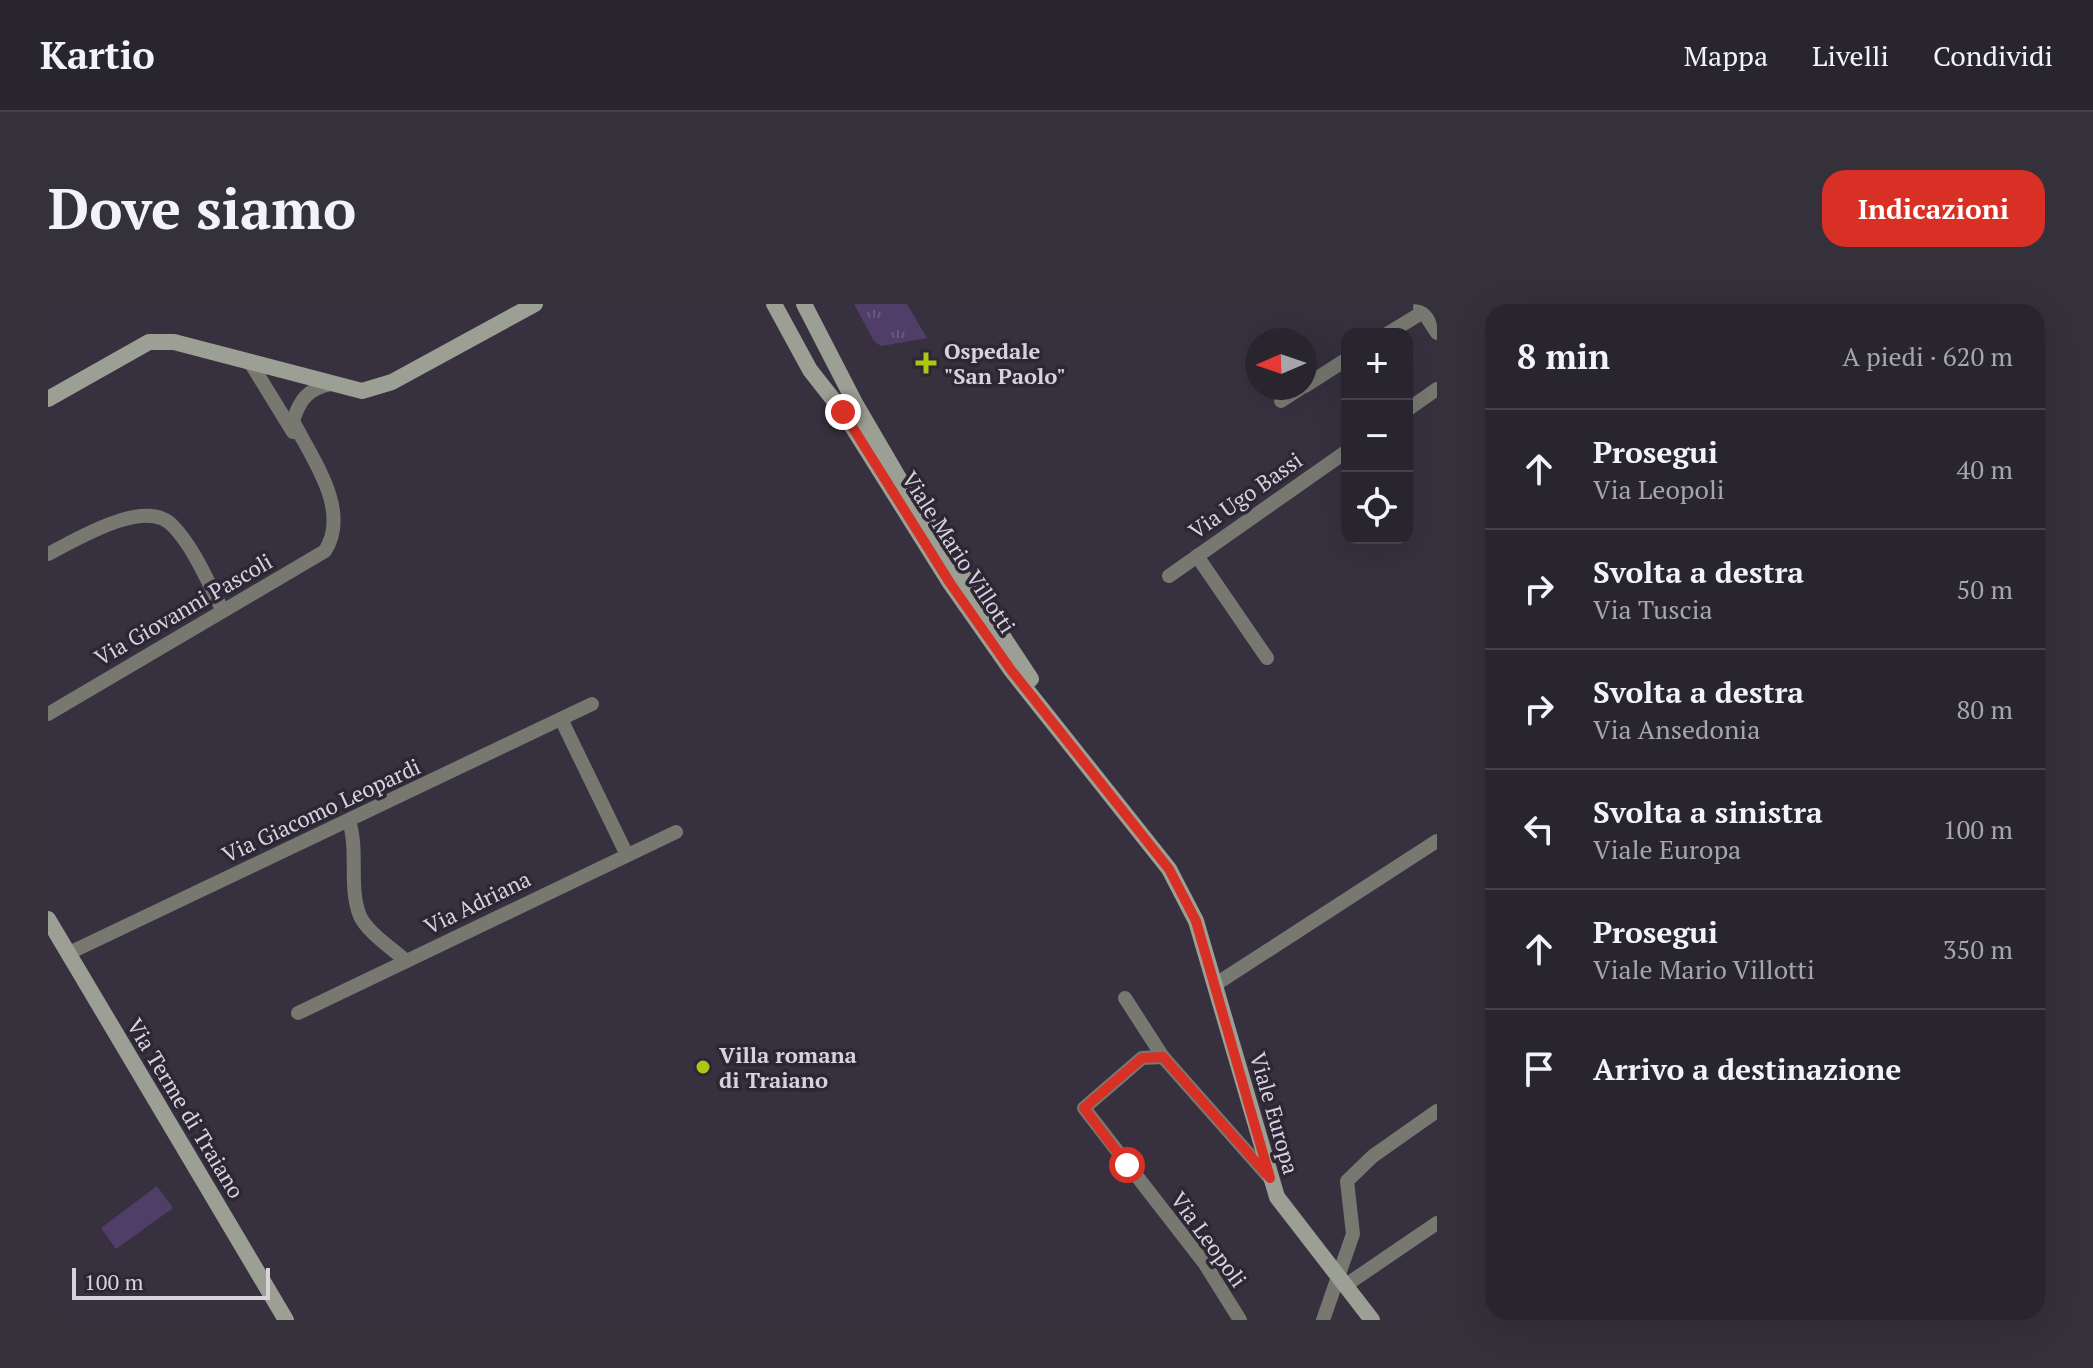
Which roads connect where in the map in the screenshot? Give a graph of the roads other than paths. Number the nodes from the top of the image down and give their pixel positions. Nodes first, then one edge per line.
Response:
1 (535, 304) edge
2 (774, 304) edge
3 (804, 304) edge
4 (1420, 308) edge
5 (1395, 328) edge
6 (1437, 333) edge
7 (250, 362) junction
8 (1341, 363) edge
9 (837, 369) junction
10 (816, 378) junction
11 (1317, 378) edge
12 (331, 384) junction
13 (1437, 389) edge
14 (48, 399) edge
15 (1413, 406) edge
16 (304, 444) junction
17 (1341, 455) edge
18 (48, 554) edge
19 (1197, 556) junction
20 (1169, 576) dead end
21 (223, 611) junction
22 (1267, 658) dead end
23 (592, 704) dead end
24 (48, 714) edge
25 (561, 719) junction
26 (1074, 745) junction
27 (349, 821) junction
28 (676, 832) dead end
29 (1437, 841) edge
30 (627, 855) junction
31 (48, 919) edge
32 (69, 953) junction
33 (406, 961) junction
34 (1216, 984) junction
35 (1125, 998) dead end
36 (298, 1013) dead end
37 (1163, 1057) junction
38 (1437, 1111) edge
39 (1270, 1178) junction
40 (1437, 1223) edge
41 (1343, 1281) junction
42 (286, 1320) edge
43 (1240, 1320) edge
44 (1323, 1320) edge
45 (1372, 1320) edge

1 - 12 street
2 - 10 street, Viale Mario Villotti
3 - 9 street, Viale Mario Villotti
4 - 5 street
4 - 6 street
7 - 12 street
7 - 14 street
7 - 16 street
8 - 11 street
9 - 10 street
9 - 26 street, Viale Mario Villotti
10 - 26 street, Viale Mario Villotti
12 - 16 street
13 - 15 street
16 - 21 street, Via Giovanni Pascoli
17 - 19 street, Via Ugo Bassi
18 - 21 street
19 - 20 street, Via Ugo Bassi
19 - 22 street
21 - 24 street, Via Giovanni Pascoli
23 - 25 street, Via Giacomo Leopardi
25 - 27 street, Via Giacomo Leopardi
25 - 30 street
26 - 34 street, Viale Mario Villotti
27 - 32 street, Via Giacomo Leopardi
27 - 33 street
28 - 30 street, Via Adriana
29 - 34 street
30 - 33 street, Via Adriana
31 - 32 street, Via Terme di Traiano
32 - 42 street, Via Terme di Traiano
33 - 36 street, Via Adriana
34 - 39 street, Viale Europa
35 - 37 street
37 - 39 street
37 - 43 street, Via Leopoli
38 - 41 street
39 - 41 street, Viale Europa
40 - 41 street
41 - 44 street
41 - 45 street, Viale Europa

